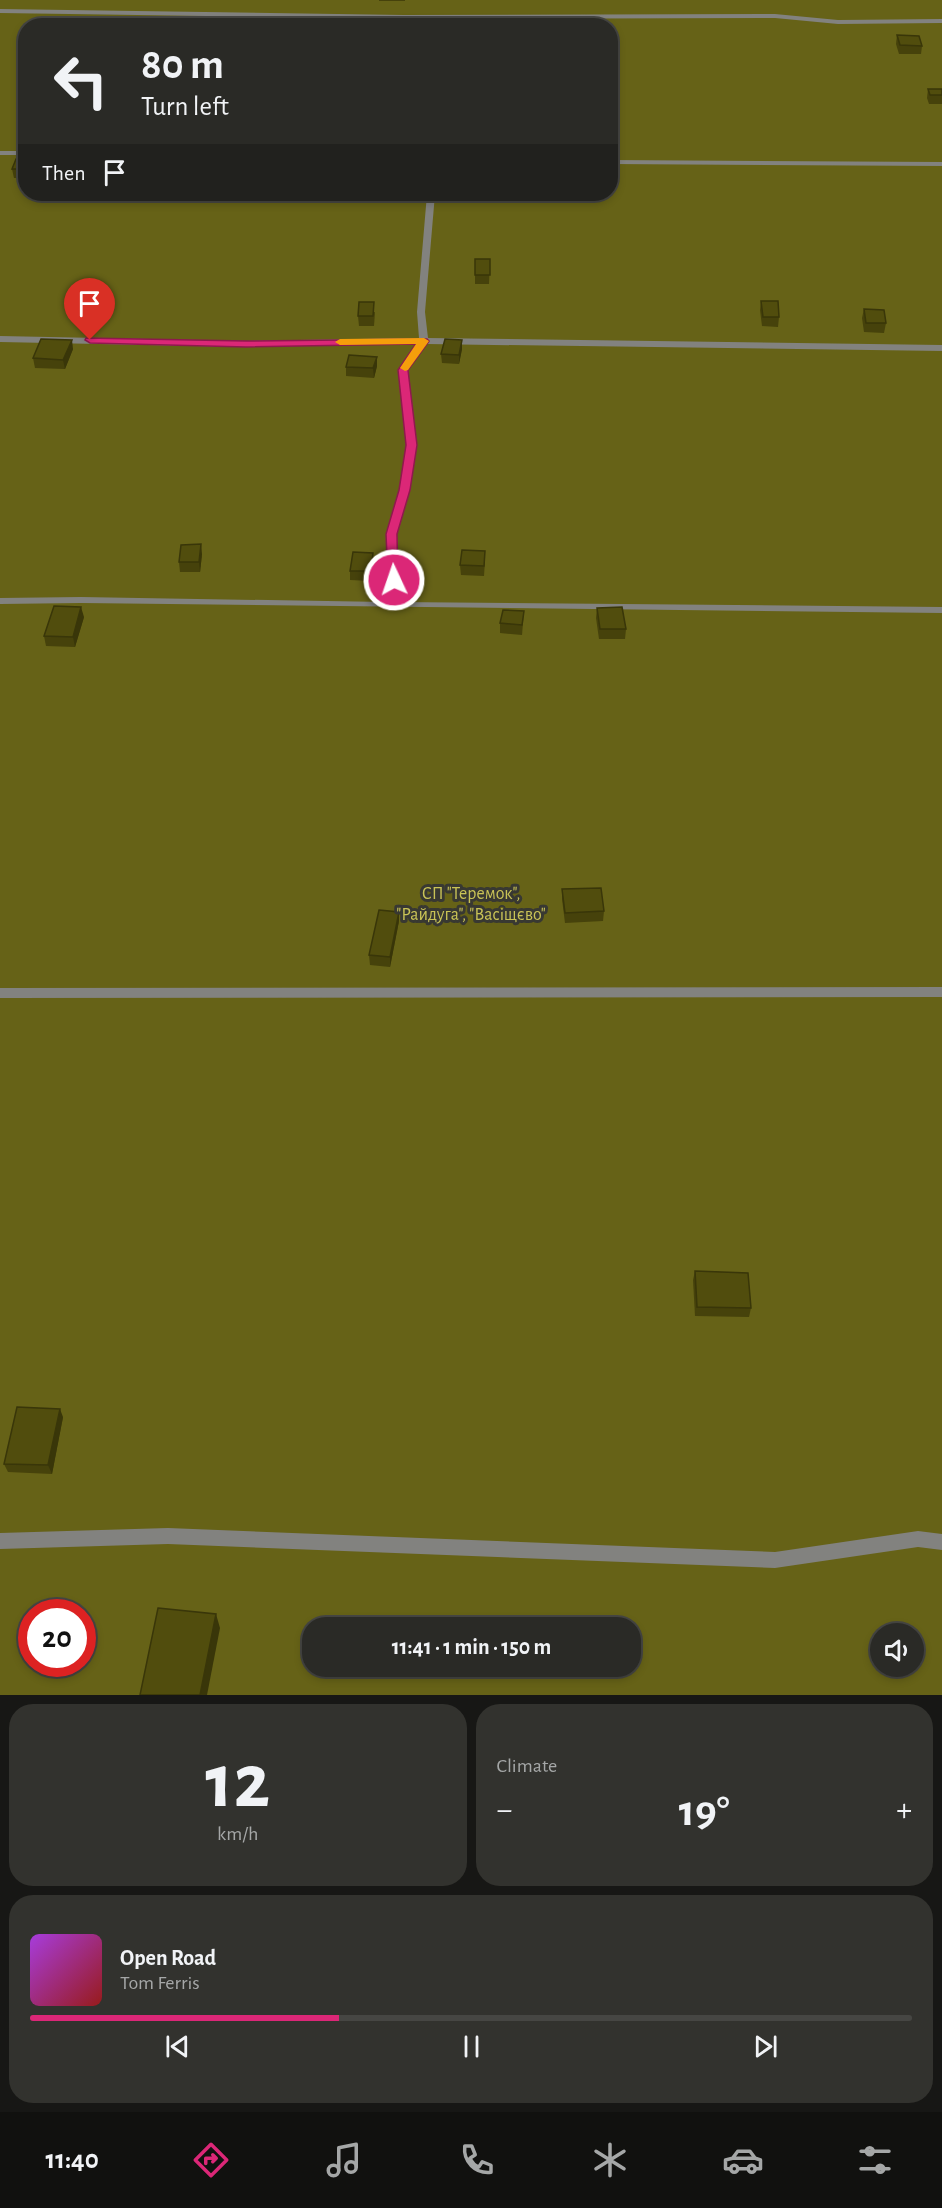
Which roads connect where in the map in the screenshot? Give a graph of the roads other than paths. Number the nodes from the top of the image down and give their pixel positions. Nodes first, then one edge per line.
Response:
1 (0, 11) edge
2 (404, 17) joint
3 (942, 21) edge
4 (0, 153) edge
5 (18, 153) edge
6 (618, 162) edge
7 (942, 164) edge
8 (430, 201) edge
9 (0, 339) edge
10 (424, 341) junction
11 (942, 348) edge
12 (0, 601) edge
13 (390, 605) junction
14 (942, 610) edge
15 (942, 992) edge
16 (0, 993) edge
17 (0, 1541) edge
18 (942, 1542) edge

1 - 2 lane
2 - 3 lane
4 - 5 lane
6 - 7 lane
8 - 10 lane
9 - 10 lane
10 - 11 lane
10 - 13 lane
12 - 13 lane
13 - 14 lane
15 - 16 lane
17 - 18 lane

